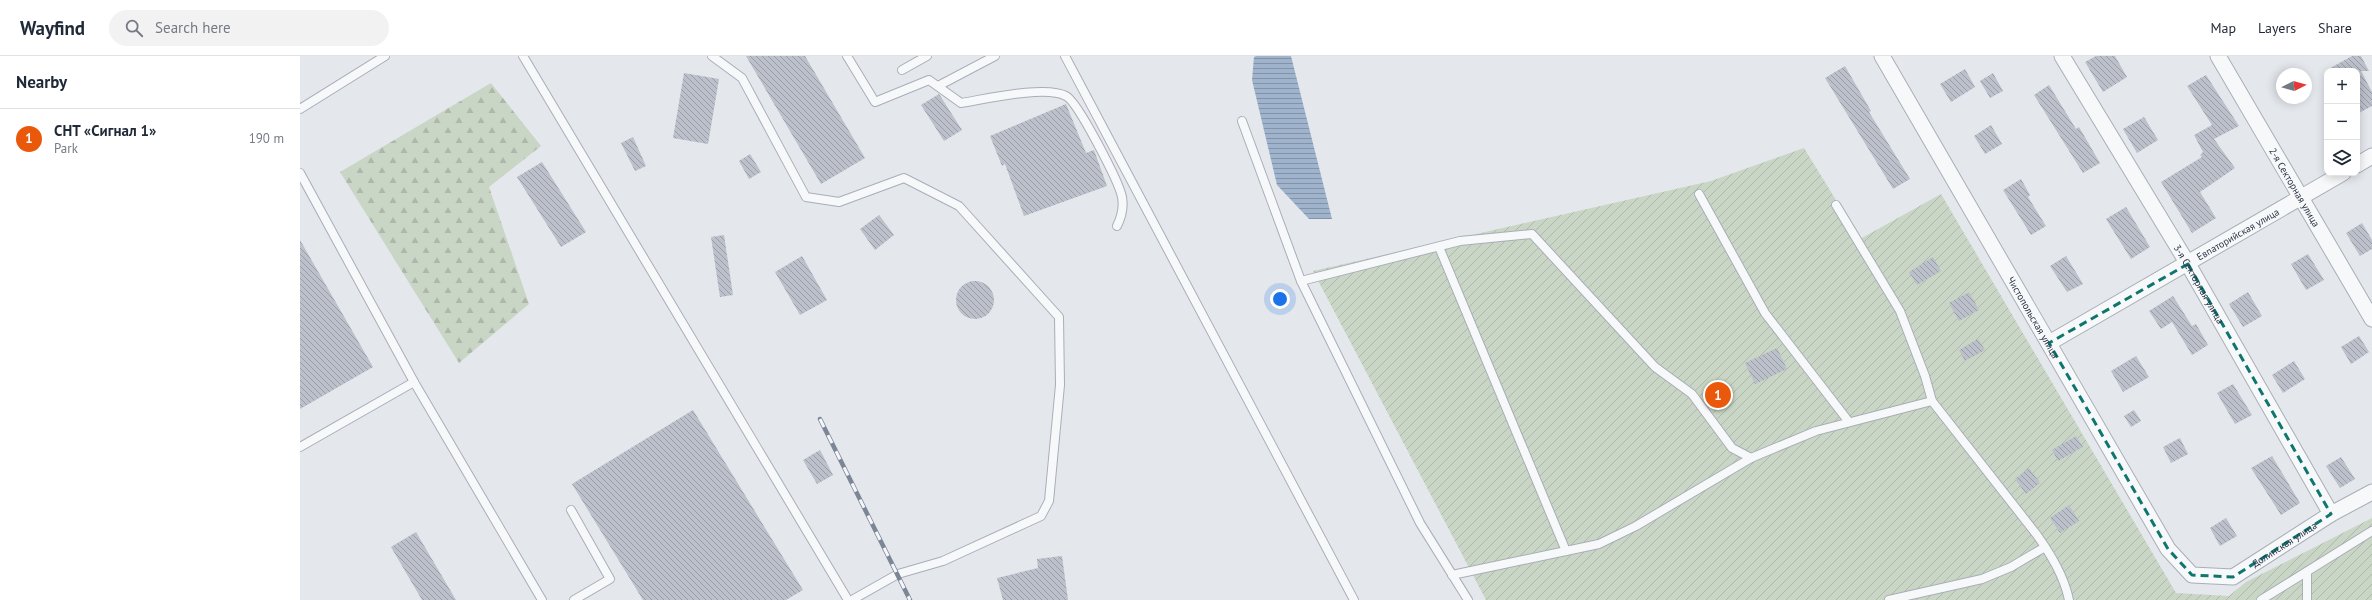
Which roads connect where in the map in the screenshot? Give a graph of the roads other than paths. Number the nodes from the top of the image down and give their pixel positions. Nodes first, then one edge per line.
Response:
1 (385, 56) edge
2 (523, 56) edge
3 (712, 56) edge
4 (847, 56) edge
5 (927, 56) edge
6 (995, 56) edge
7 (1065, 56) edge
8 (1882, 56) edge
9 (2062, 56) edge
10 (2218, 56) edge
11 (902, 70) dead end
12 (938, 86) junction
13 (300, 109) edge
14 (1242, 121) dead end
15 (2372, 156) edge
16 (2360, 163) edge
17 (300, 172) edge
18 (2338, 176) edge
19 (1699, 194) dead end
20 (2301, 198) junction
21 (1836, 205) dead end
22 (1117, 226) dead end
23 (1438, 247) junction
24 (2188, 264) junction
25 (1301, 281) junction
26 (2372, 318) edge
27 (2048, 343) junction
28 (414, 382) junction
29 (1932, 400) junction
30 (1848, 422) junction
31 (300, 447) edge
32 (1751, 458) junction
33 (2372, 492) edge
34 (571, 510) dead end
35 (2331, 514) junction
36 (2372, 531) edge
37 (2045, 547) junction
38 (1566, 551) junction
39 (2306, 572) junction
40 (2192, 574) joint
41 (1452, 575) junction
42 (542, 600) edge
43 (574, 600) edge
44 (848, 600) edge
45 (852, 600) edge
46 (1354, 600) edge
47 (1468, 600) edge
48 (1889, 600) edge
49 (2069, 600) edge
50 (2261, 600) edge
51 (2307, 600) edge

1 - 13 lane
2 - 44 lane
3 - 45 lane
4 - 12 lane
5 - 11 lane
6 - 12 lane
7 - 46 lane
8 - 27 street, Чистопольская улица
9 - 24 street, 3-я Секторная улица
10 - 20 street, 2-я Секторная улица
12 - 22 lane
14 - 25 lane
15 - 16 street
17 - 28 lane
18 - 20 street, Евпаторийская улица
19 - 30 lane
20 - 24 street, Евпаторийская улица
20 - 26 street, 2-я Секторная улица
21 - 29 lane
23 - 25 lane
23 - 32 lane
23 - 38 lane
24 - 27 street, Евпаторийская улица
24 - 35 street, 3-я Секторная улица
25 - 41 lane
27 - 40 street, Чистопольская улица
28 - 31 lane
28 - 42 lane
29 - 30 lane
29 - 37 lane
30 - 32 lane
32 - 38 lane
33 - 35 street, Долинская улица
34 - 43 lane
35 - 40 street, Долинская улица
36 - 39 lane
37 - 48 lane
37 - 49 lane
38 - 41 lane
39 - 50 lane
39 - 51 lane
41 - 47 lane

